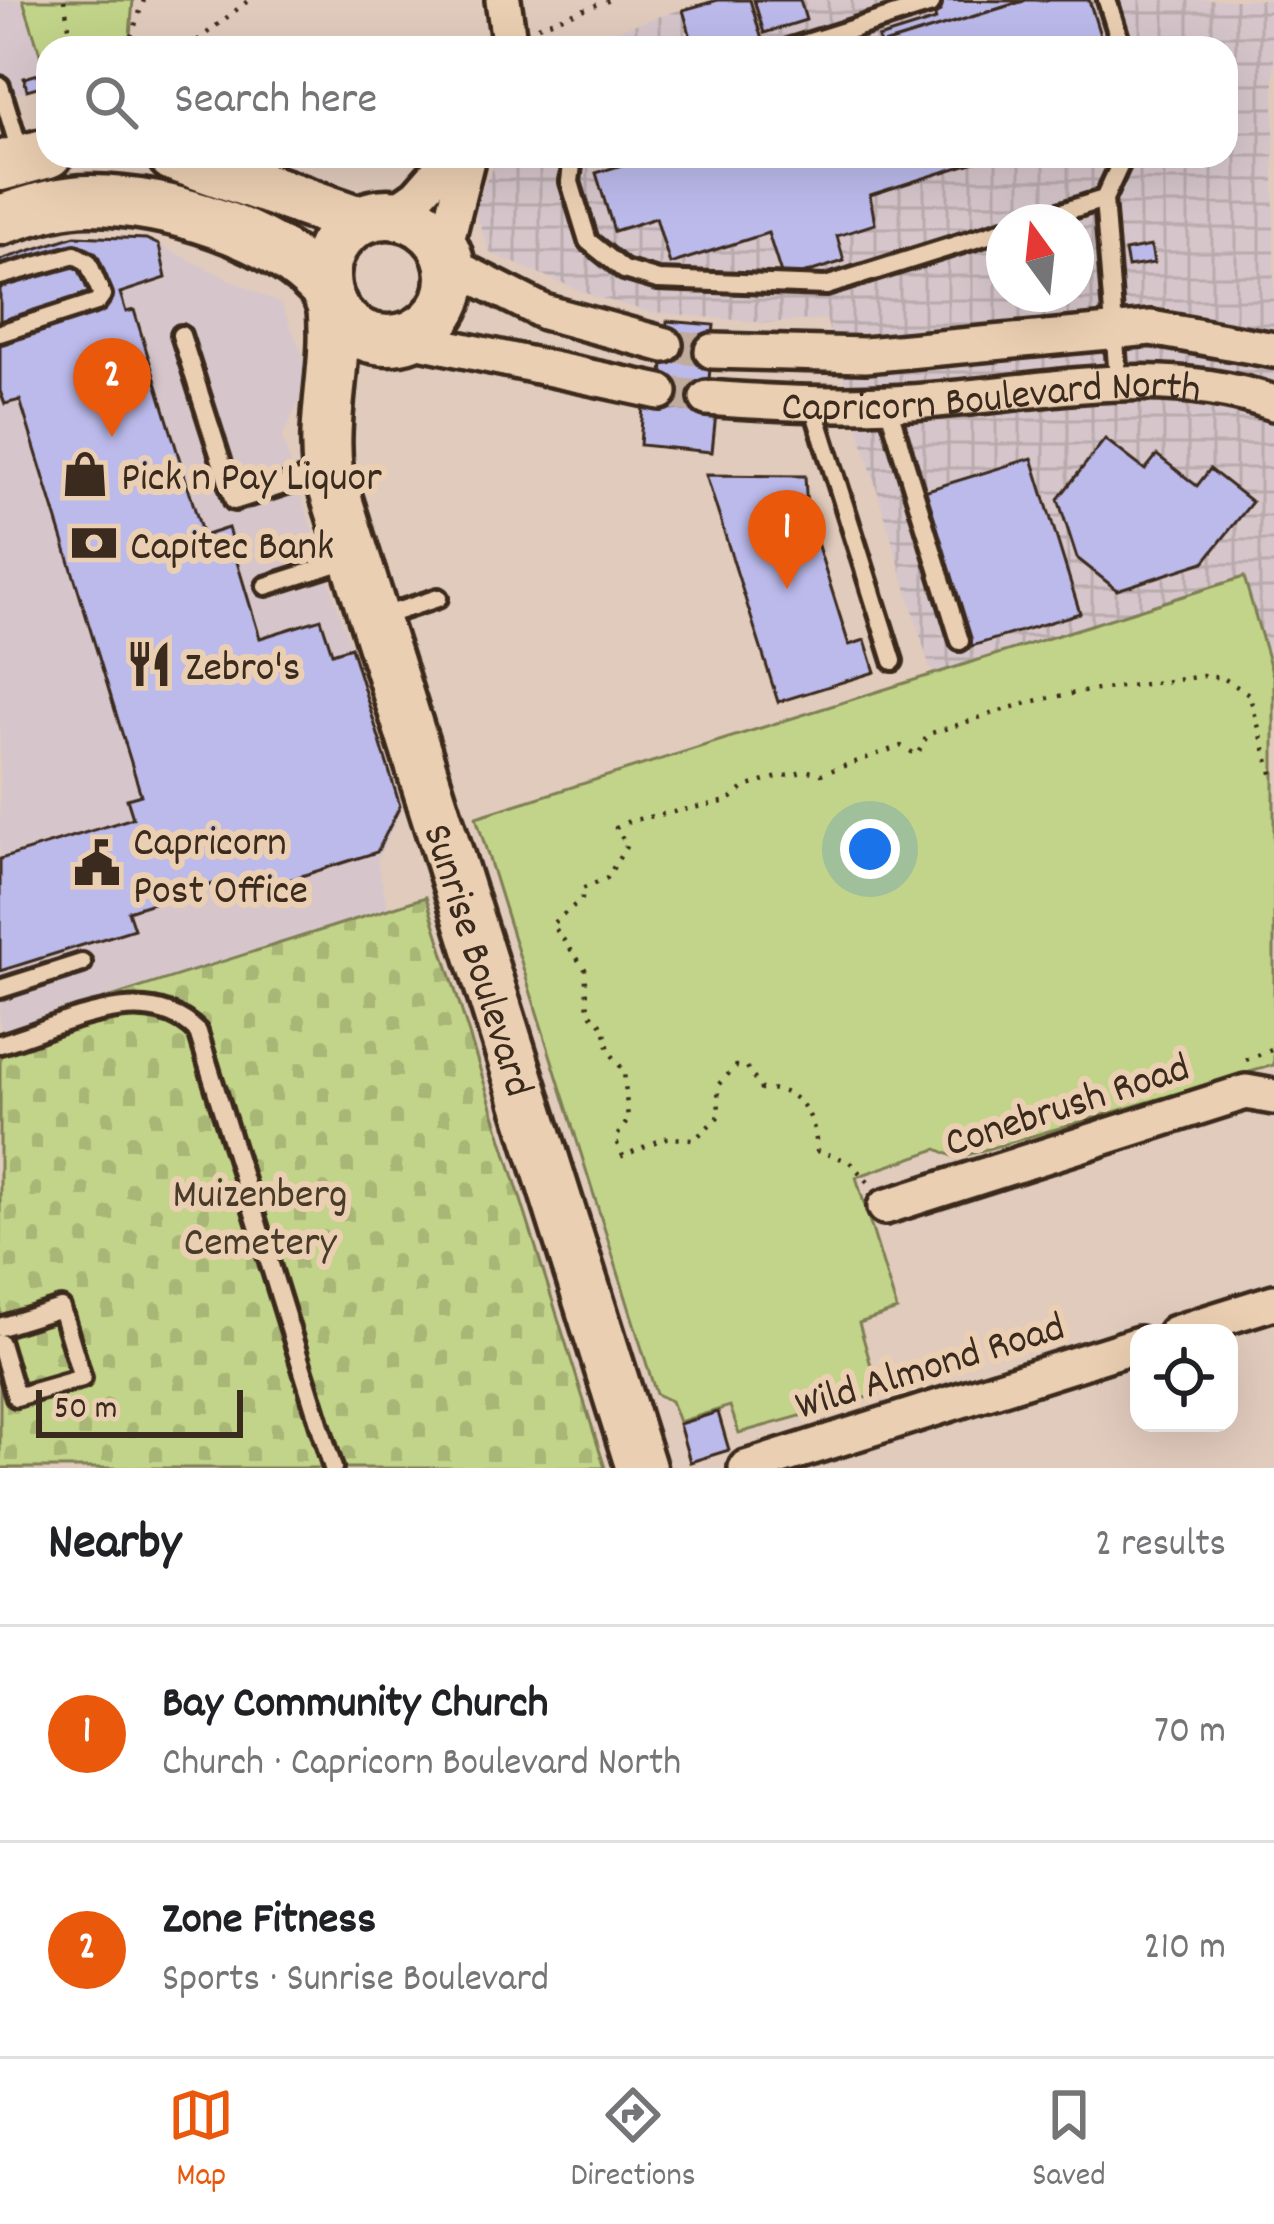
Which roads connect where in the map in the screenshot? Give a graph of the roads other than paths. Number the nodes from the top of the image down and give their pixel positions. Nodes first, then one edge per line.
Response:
1 (502, 0) edge
2 (1107, 0) edge
3 (932, 4) dead end
4 (518, 36) edge
5 (829, 36) edge
6 (1118, 36) edge
7 (0, 86) edge
8 (24, 159) edge
9 (442, 168) edge
10 (466, 168) edge
11 (571, 168) edge
12 (1118, 168) edge
13 (249, 170) edge
14 (1104, 199) junction
15 (1088, 204) edge
16 (375, 218) junction
17 (0, 220) edge
18 (986, 236) edge
19 (448, 256) junction
20 (0, 276) edge
21 (329, 299) junction
22 (1114, 328) junction
23 (0, 333) edge
24 (181, 334) dead end
25 (399, 339) junction
26 (665, 344) tunnel mouth
27 (1274, 350) edge
28 (712, 351) tunnel mouth
29 (1118, 380) junction
30 (660, 392) tunnel mouth
31 (707, 398) tunnel mouth
32 (812, 403) junction
33 (886, 403) junction
34 (1274, 404) edge
35 (327, 460) junction
36 (355, 557) junction
37 (266, 586) dead end
38 (438, 598) dead end
39 (373, 619) junction
40 (960, 641) dead end
41 (893, 662) dead end
42 (82, 963) dead end
43 (0, 988) edge
44 (0, 1044) edge
45 (1274, 1097) edge
46 (885, 1207) road end
47 (1274, 1302) edge
48 (1204, 1324) edge
49 (0, 1327) edge
50 (0, 1343) edge
51 (1130, 1347) edge
52 (8, 1400) edge
53 (784, 1462) edge
54 (333, 1468) edge
55 (641, 1468) edge
56 (746, 1468) edge

1 - 4 street
2 - 6 lane
3 - 5 lane
7 - 8 lane
9 - 16 street
10 - 19 street
11 - 18 lane
12 - 14 lane
13 - 16 street
14 - 15 lane
14 - 22 lane
16 - 19 street
16 - 21 street
17 - 21 street
19 - 25 street
19 - 26 street
20 - 23 lane
21 - 25 street
21 - 35 street, Sunrise Boulevard
22 - 27 street, Capricorn Boulevard North
22 - 28 street, Capricorn Boulevard North
22 - 29 lane
24 - 35 lane
25 - 30 street
25 - 35 street
29 - 33 street, Capricorn Boulevard North
29 - 34 street, Capricorn Boulevard North
31 - 32 street, Capricorn Boulevard North
32 - 33 street, Capricorn Boulevard North
32 - 41 lane
33 - 40 lane
35 - 36 street, Sunrise Boulevard
36 - 37 lane
36 - 39 street, Sunrise Boulevard
38 - 39 lane
39 - 55 street, Sunrise Boulevard
42 - 43 lane
44 - 54 lane
45 - 46 street, Conebrush Road
47 - 48 street
49 - 52 lane
50 - 52 lane
51 - 53 street, Wild Almond Road
53 - 56 street, Wild Almond Road

